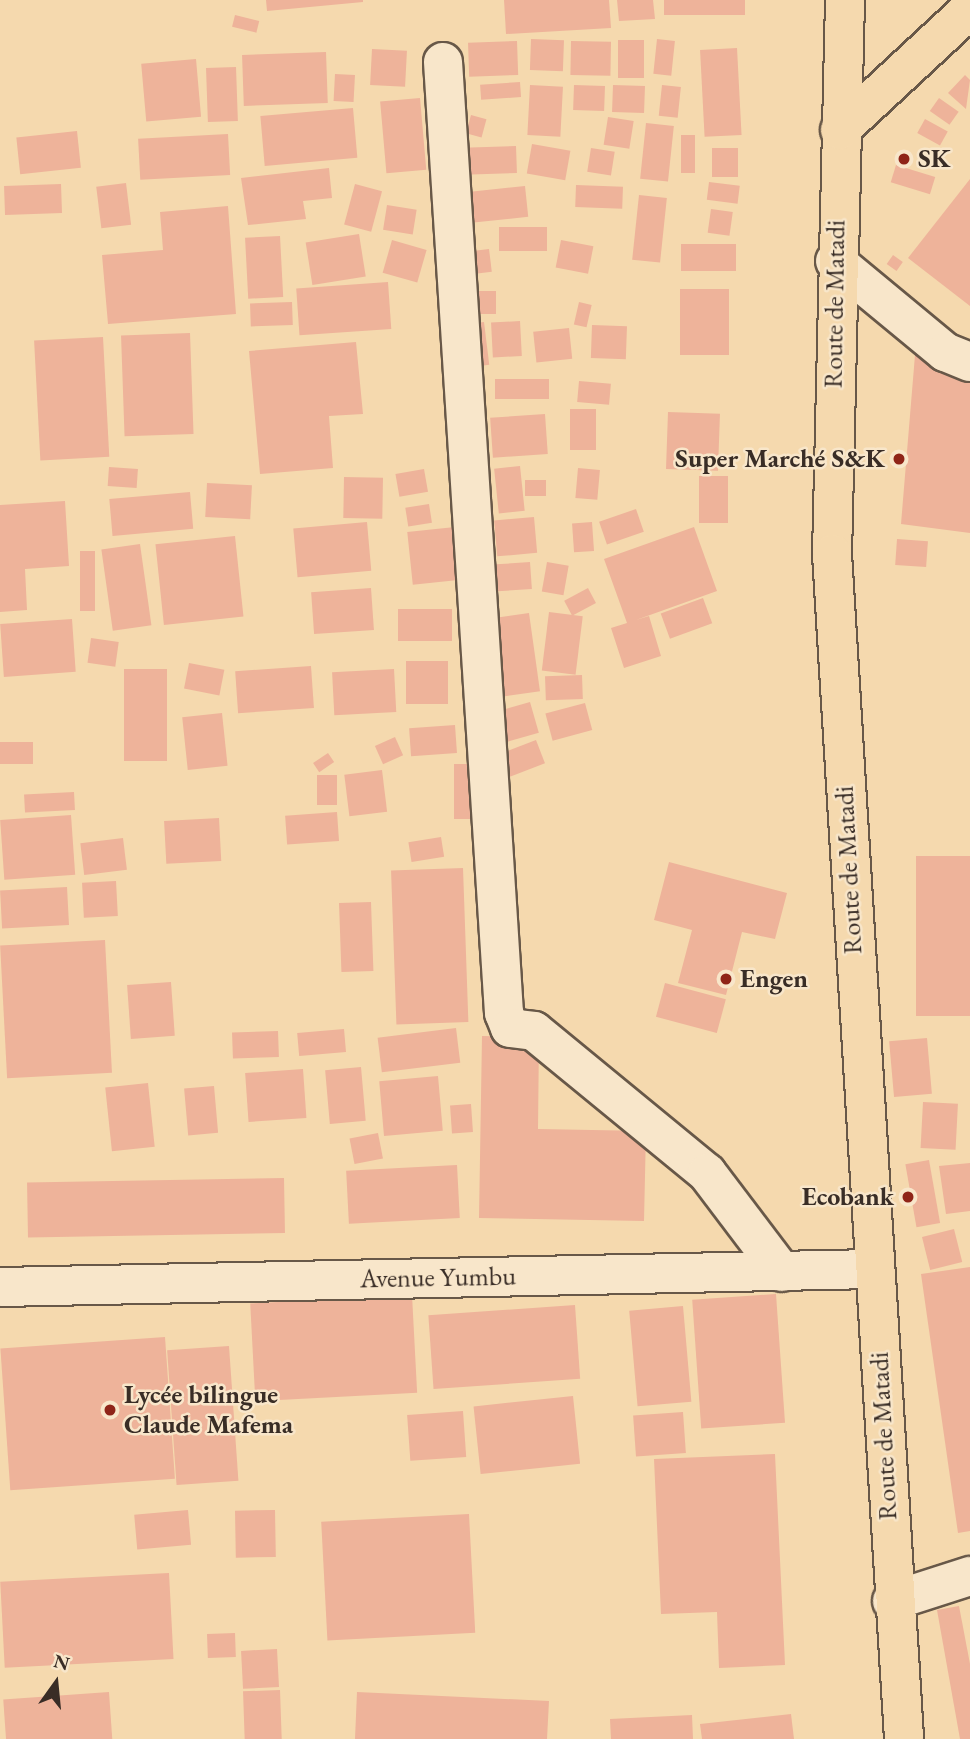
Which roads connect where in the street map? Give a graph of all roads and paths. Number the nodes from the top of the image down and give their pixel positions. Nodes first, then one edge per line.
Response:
1 (845, 0) edge
2 (970, 9) edge
3 (443, 62) dead end
4 (841, 130) junction
5 (835, 261) junction
6 (970, 362) edge
7 (875, 1269) junction
8 (782, 1272) junction
9 (0, 1287) edge
10 (970, 1576) edge
11 (892, 1601) junction
12 (904, 1739) edge

1 - 4 highway, Route de Matadi
2 - 4 highway
3 - 8 street
4 - 5 highway, Route de Matadi
5 - 6 street
5 - 7 highway, Route de Matadi
7 - 8 street, Avenue Yumbu
7 - 11 highway, Route de Matadi
8 - 9 street, Avenue Yumbu
10 - 11 street
11 - 12 highway, Route de Matadi

